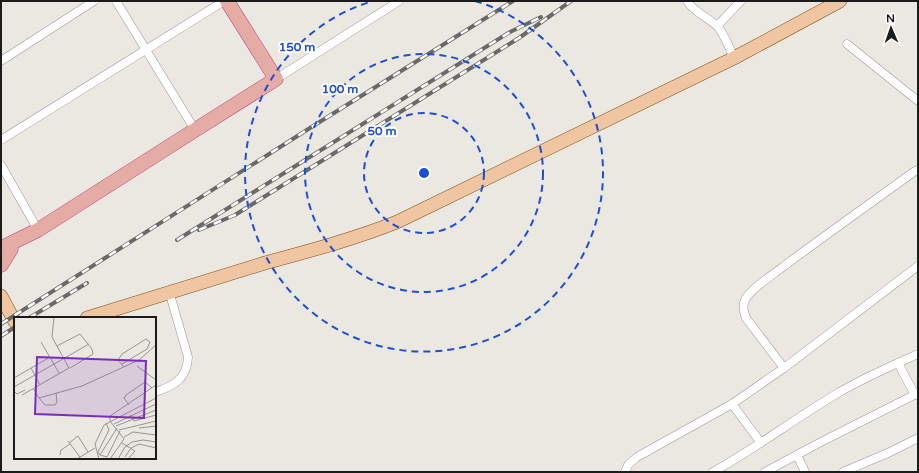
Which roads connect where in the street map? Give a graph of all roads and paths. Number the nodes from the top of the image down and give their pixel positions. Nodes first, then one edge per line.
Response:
1 (94, 1) edge
2 (116, 1) edge
3 (225, 1) edge
4 (399, 1) edge
5 (687, 1) edge
6 (741, 1) edge
7 (840, 1) edge
8 (717, 26) junction
9 (847, 44) dead end
10 (147, 50) junction
11 (734, 58) junction
12 (1, 61) edge
13 (276, 79) junction
14 (918, 101) edge
15 (195, 130) junction
16 (1, 140) edge
17 (1, 165) edge
18 (918, 170) edge
19 (34, 232) junction
20 (4, 251) edge
21 (1, 265) edge
22 (918, 266) edge
23 (168, 291) junction
24 (2, 299) edge
25 (91, 317) edge
26 (14, 320) edge
27 (918, 354) edge
28 (898, 362) junction
29 (784, 368) junction
30 (156, 392) edge
31 (916, 394) edge
32 (732, 404) junction
33 (918, 438) edge
34 (761, 443) junction
35 (797, 455) junction
36 (625, 472) edge
37 (713, 472) edge
38 (765, 472) edge
39 (805, 472) edge
40 (843, 472) edge

1 - 12 street
2 - 10 street
3 - 10 street
3 - 13 highway
4 - 13 street
5 - 8 street
6 - 8 street
7 - 11 main road
8 - 11 street
9 - 14 street
10 - 15 street
10 - 16 street
11 - 23 main road
13 - 15 highway
15 - 19 highway
17 - 19 street
18 - 29 street
19 - 20 highway
20 - 21 highway
22 - 29 street
23 - 25 main road
23 - 30 street
24 - 26 main road
27 - 28 street
28 - 31 street
28 - 34 street
29 - 32 street
31 - 35 street
32 - 34 street
32 - 36 street
33 - 40 street
34 - 37 street
35 - 38 street
35 - 39 street

